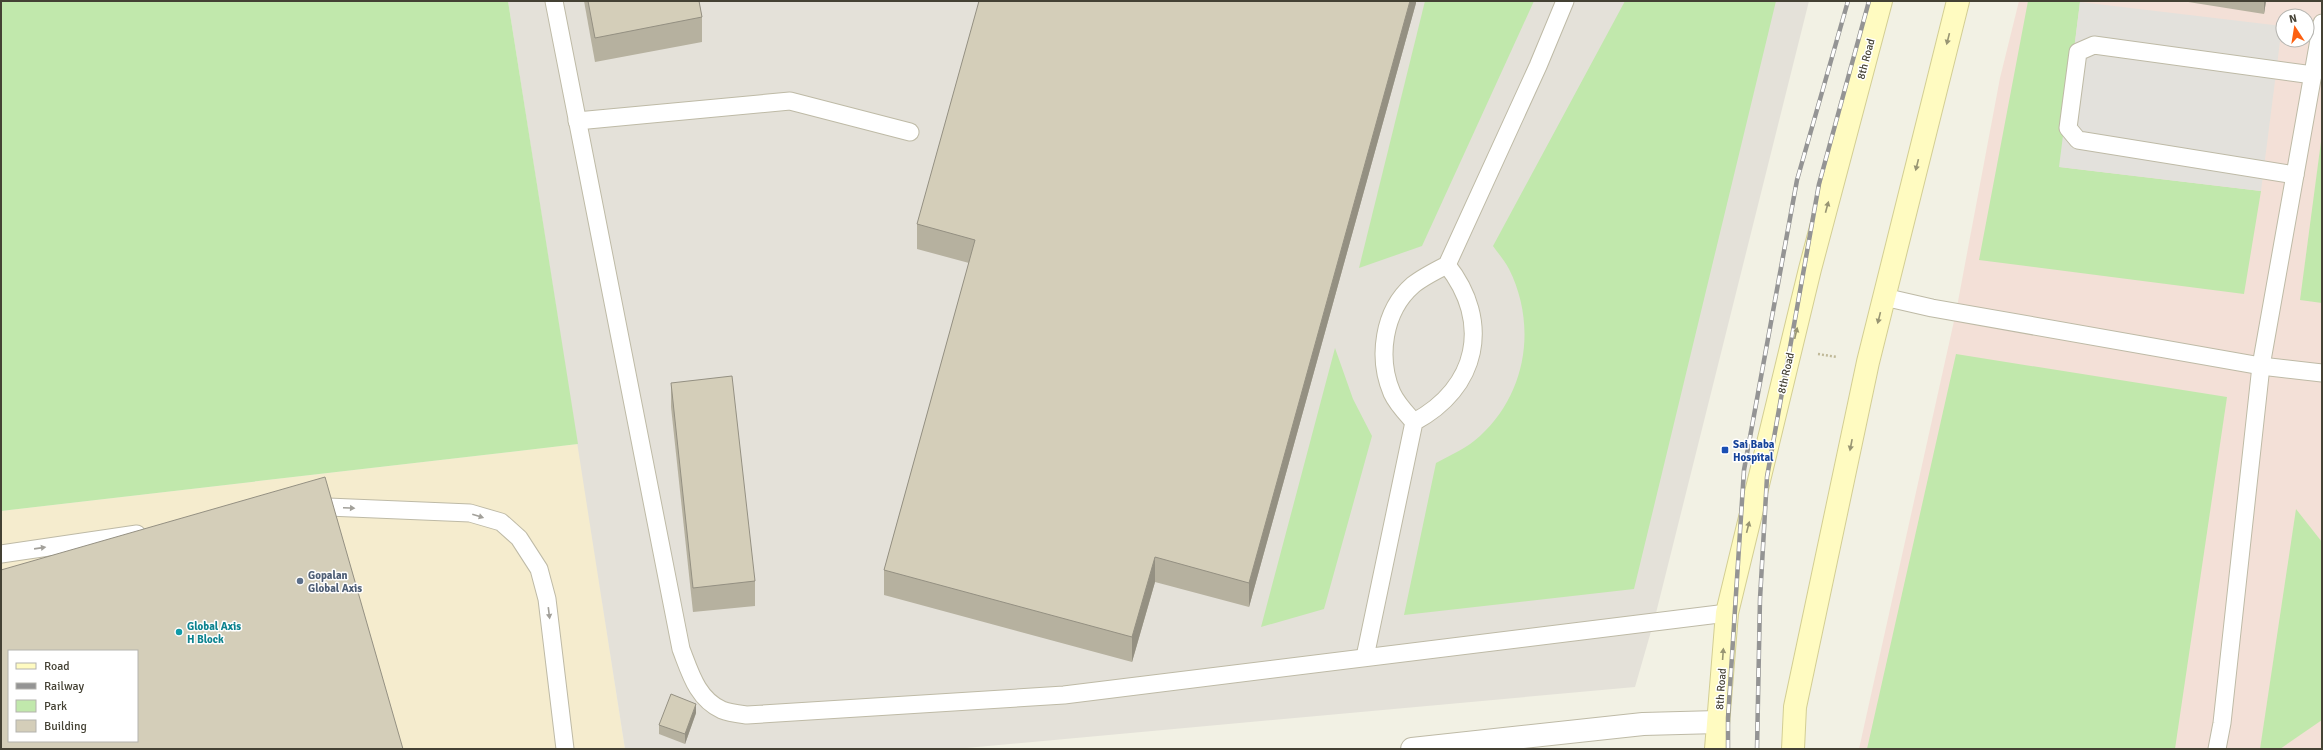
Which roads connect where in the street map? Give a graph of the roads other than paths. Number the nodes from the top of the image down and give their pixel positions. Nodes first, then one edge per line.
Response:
1 (554, 1) edge
2 (1565, 1) edge
3 (1881, 1) edge
4 (1958, 1) edge
5 (2322, 23) edge
6 (2313, 75) junction
7 (577, 121) junction
8 (910, 132) dead end
9 (2295, 175) junction
10 (1447, 265) junction
11 (1884, 297) junction
12 (2261, 366) junction
13 (2322, 373) edge
14 (1414, 422) junction
15 (297, 511) edge
16 (157, 531) edge
17 (1, 554) edge
18 (1727, 613) junction
19 (1365, 657) junction
20 (1718, 722) junction
21 (565, 749) edge
22 (1412, 749) edge
23 (1716, 749) edge
24 (1793, 749) edge
25 (2217, 749) edge

1 - 7 lane
2 - 10 lane
18 -> 3 main road, 8th Road
4 -> 11 main road
5 - 6 lane
6 - 9 lane
6 - 9 lane
7 - 8 lane
7 - 19 lane
9 - 12 lane
10 - 14 lane
10 - 14 lane
11 - 12 lane
11 -> 24 main road
12 - 13 lane
12 - 25 lane
14 - 19 lane
15 -> 21 lane
17 -> 16 lane
18 - 19 lane
20 -> 18 main road, 8th Road
20 - 22 street
20 - 23 main road, 8th Road

